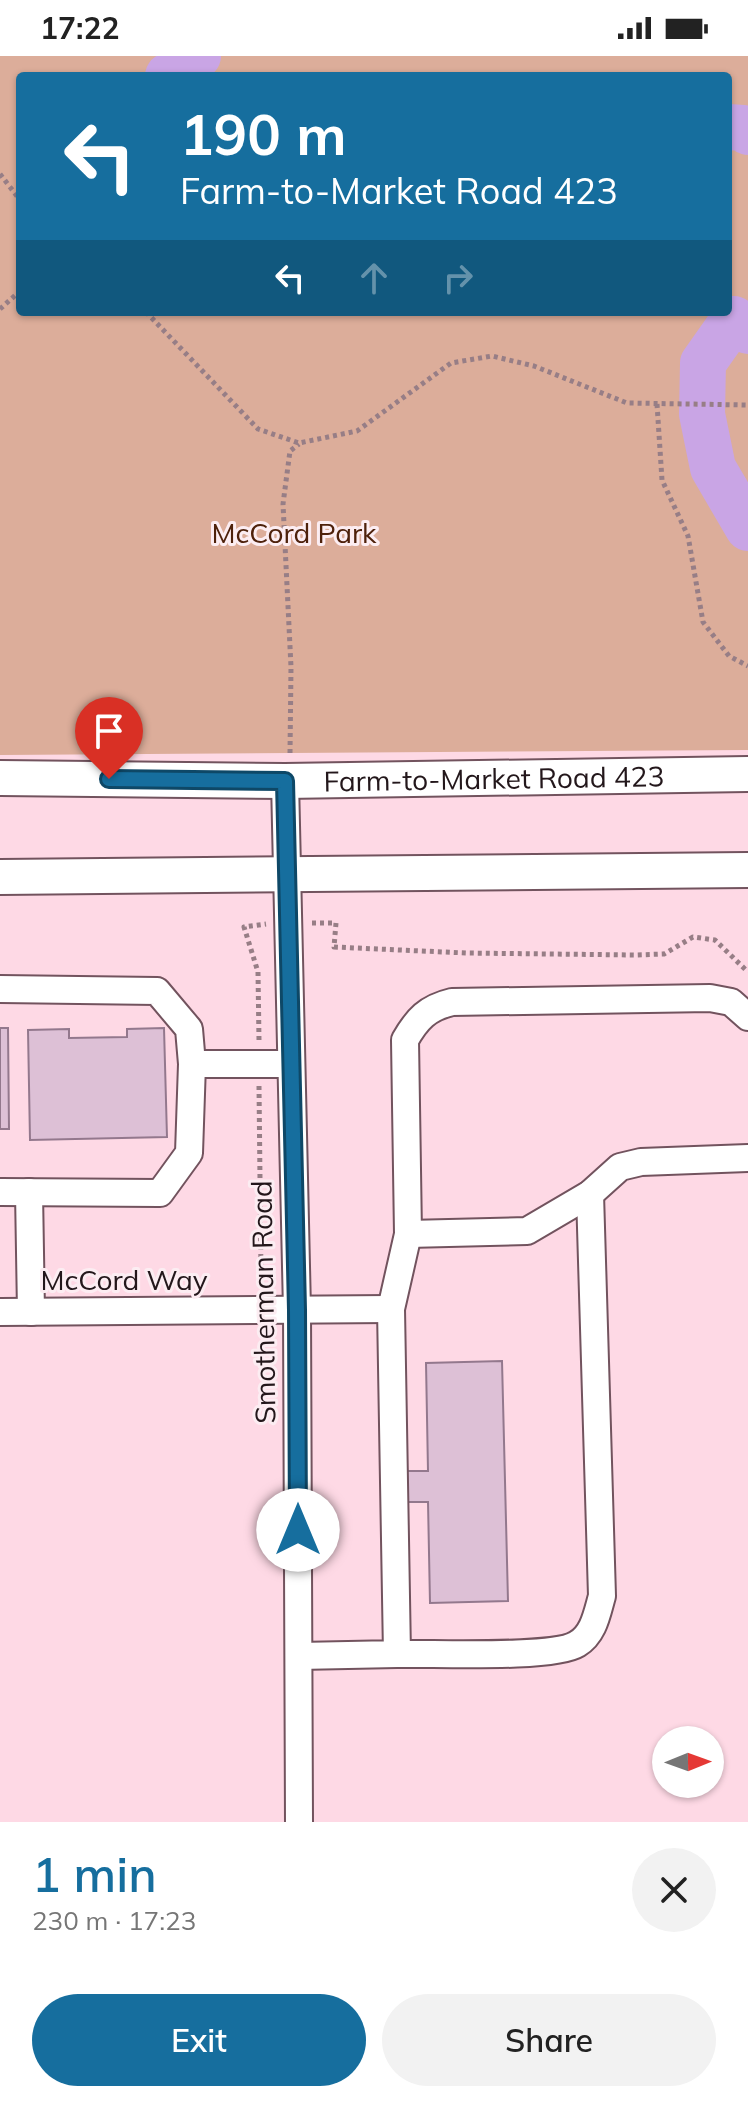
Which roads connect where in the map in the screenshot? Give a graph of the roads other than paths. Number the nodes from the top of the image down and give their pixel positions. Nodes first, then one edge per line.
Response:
1 (287, 769) junction
2 (742, 774) edge
3 (0, 778) edge
4 (740, 870) edge
5 (285, 875) junction
6 (0, 877) edge
7 (0, 989) edge
8 (748, 1017) edge
9 (192, 1064) junction
10 (290, 1064) junction
11 (748, 1158) edge
12 (0, 1192) edge
13 (29, 1192) junction
14 (590, 1194) junction
15 (408, 1234) junction
16 (391, 1309) junction
17 (297, 1310) junction
18 (0, 1312) edge
19 (31, 1312) junction
20 (397, 1654) junction
21 (299, 1656) junction
22 (299, 1822) edge

1 - 2 main road, Farm-to-Market Road 423
1 - 3 main road, Farm-to-Market Road 423
1 - 5 street, Smotherman Road
4 - 5 main road
5 - 6 main road
5 - 10 street, Smotherman Road
7 - 9 street
8 - 15 street
9 - 10 street
9 - 13 street
10 - 17 street, Smotherman Road
11 - 14 street
12 - 13 street
13 - 19 street
14 - 15 street
14 - 20 street
15 - 16 street
16 - 17 street, McCord Way
16 - 20 street
17 - 19 street, McCord Way
17 - 21 street, Smotherman Road
18 - 19 street, McCord Way
20 - 21 street
21 - 22 street, Smotherman Road

